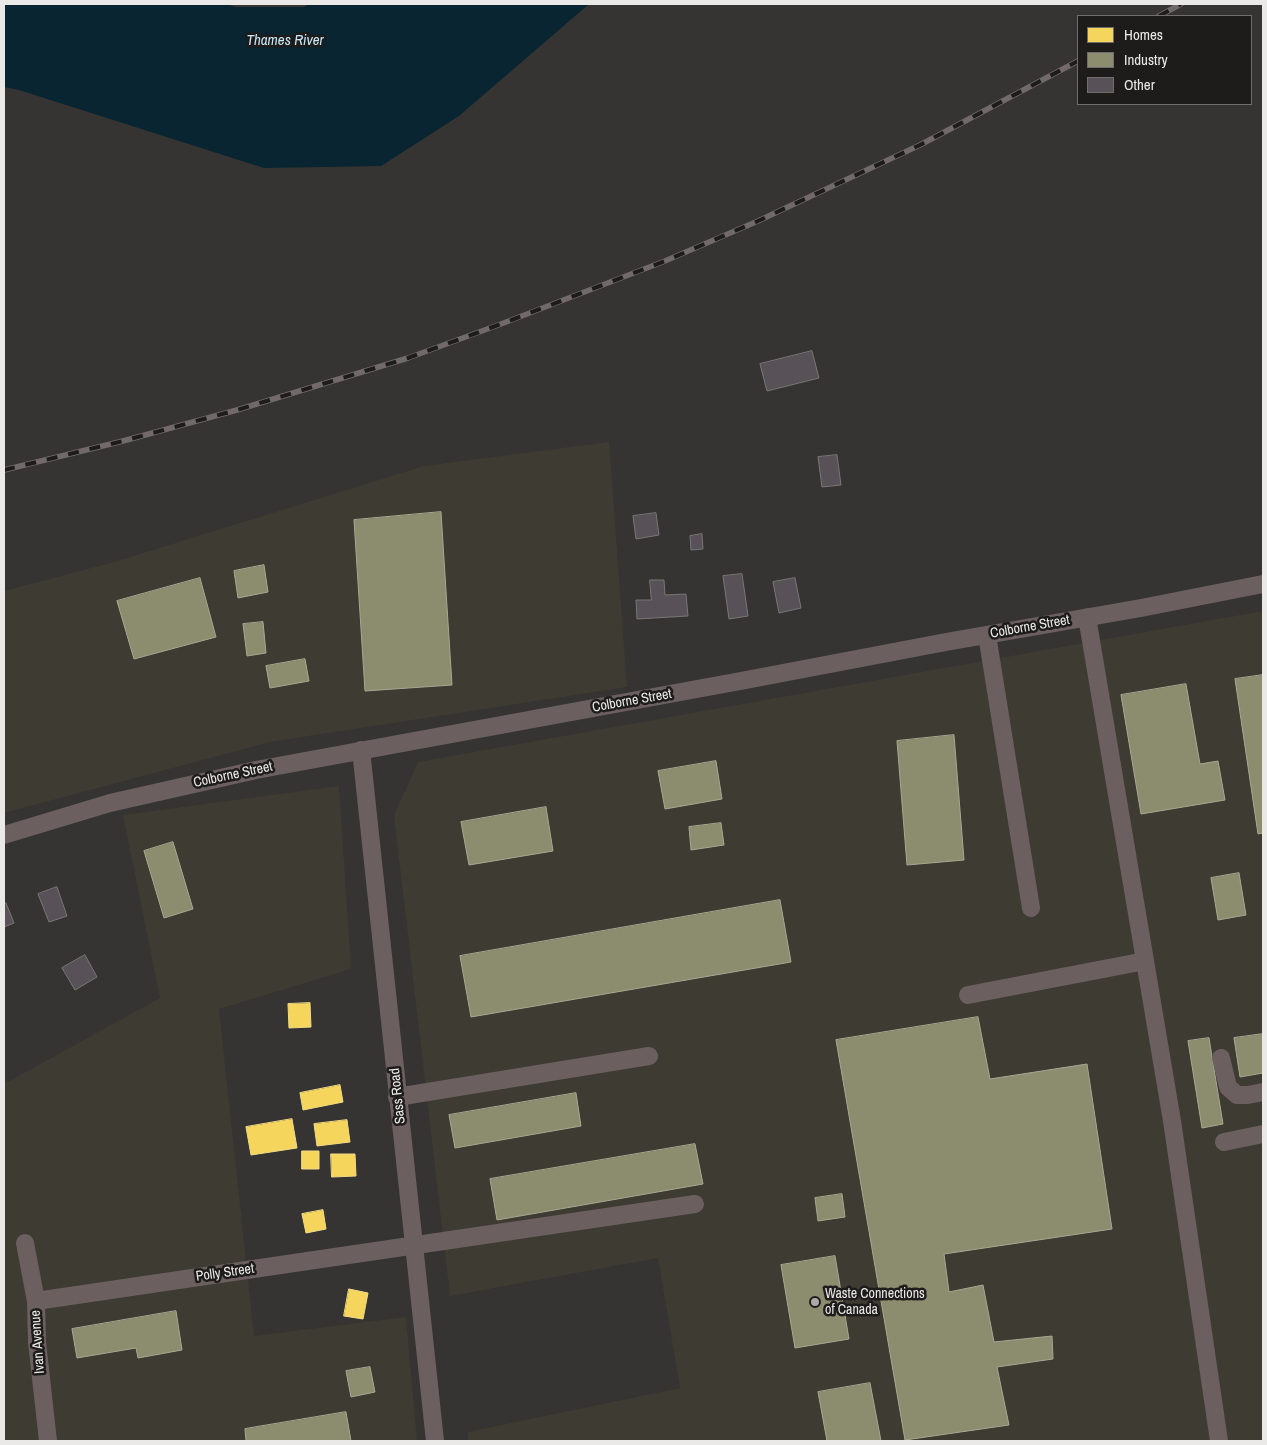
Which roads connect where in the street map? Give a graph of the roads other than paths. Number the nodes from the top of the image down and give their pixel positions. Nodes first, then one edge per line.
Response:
1 (1263, 584) edge
2 (1087, 617) junction
3 (987, 634) junction
4 (361, 750) junction
5 (4, 835) edge
6 (1030, 908) dead end
7 (1145, 961) junction
8 (968, 996) dead end
9 (649, 1056) dead end
10 (1221, 1058) dead end
11 (1263, 1092) edge
12 (397, 1096) junction
13 (1263, 1134) edge
14 (1224, 1142) dead end
15 (695, 1204) dead end
16 (25, 1243) dead end
17 (415, 1246) junction
18 (36, 1301) junction
19 (48, 1441) edge
20 (435, 1441) edge
21 (1219, 1441) edge

1 - 2 street, Colborne Street
2 - 3 street, Colborne Street
2 - 7 street
3 - 4 street, Colborne Street
3 - 6 street
4 - 5 street, Colborne Street
4 - 12 street, Sass Road
7 - 8 street
7 - 21 street
9 - 12 street
10 - 11 street
12 - 17 street, Sass Road
13 - 14 street
15 - 17 street, Polly Street
16 - 18 street, Ivan Avenue
17 - 18 street, Polly Street
17 - 20 street, Sass Road
18 - 19 street, Ivan Avenue

